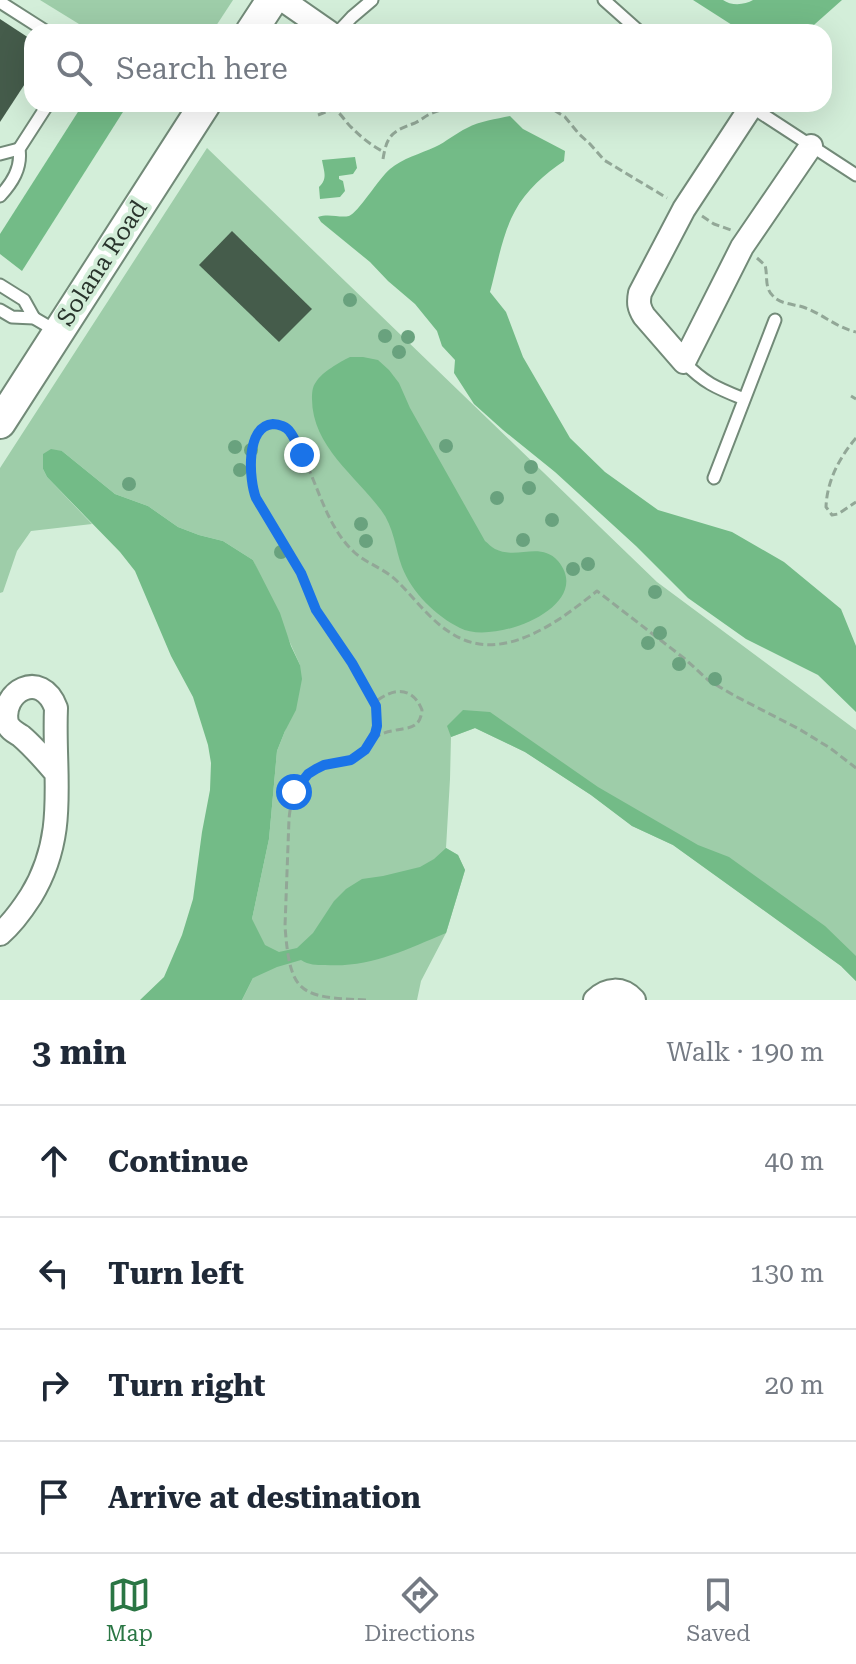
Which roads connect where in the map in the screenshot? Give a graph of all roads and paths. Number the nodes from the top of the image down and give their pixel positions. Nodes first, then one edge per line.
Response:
1 (272, 0) edge
2 (283, 0) edge
3 (372, 0) edge
4 (604, 0) edge
5 (0, 2) edge
6 (34, 24) edge
7 (256, 24) edge
8 (318, 24) edge
9 (345, 24) edge
10 (631, 24) edge
11 (43, 112) edge
12 (199, 112) edge
13 (326, 112) edge
14 (339, 112) edge
15 (434, 112) edge
16 (745, 112) edge
17 (758, 112) edge
18 (318, 115) dead end
19 (811, 146) junction
20 (19, 149) junction
21 (384, 152) junction
22 (0, 154) edge
23 (383, 159) dead end
24 (856, 175) edge
25 (0, 196) edge
26 (0, 285) edge
27 (0, 310) edge
28 (775, 320) dead end
29 (46, 325) junction
30 (684, 362) junction
31 (851, 396) dead end
32 (744, 399) junction
33 (856, 399) edge
34 (0, 423) edge
35 (856, 438) edge
36 (714, 478) dead end
37 (856, 502) edge
38 (374, 703) junction
39 (373, 738) junction
40 (856, 768) edge
41 (56, 773) dead end
42 (0, 934) edge
43 (366, 1000) edge
44 (595, 1000) edge
45 (634, 1000) edge

1 - 7 street
2 - 8 street
3 - 9 lane
4 - 10 lane
5 - 6 lane
11 - 20 lane
12 - 29 street, Solana Road
13 - 18 path
14 - 21 path
15 - 21 path
16 - 30 street
17 - 19 lane
19 - 24 lane
19 - 30 street
20 - 22 lane
20 - 25 lane
21 - 23 path
26 - 29 lane
27 - 29 lane
28 - 32 lane
29 - 34 street, Solana Road
30 - 32 lane
31 - 33 path
32 - 36 lane
35 - 37 path
38 - 39 path
38 - 39 path
38 - 40 path
39 - 43 path
41 - 42 street
44 - 45 street

